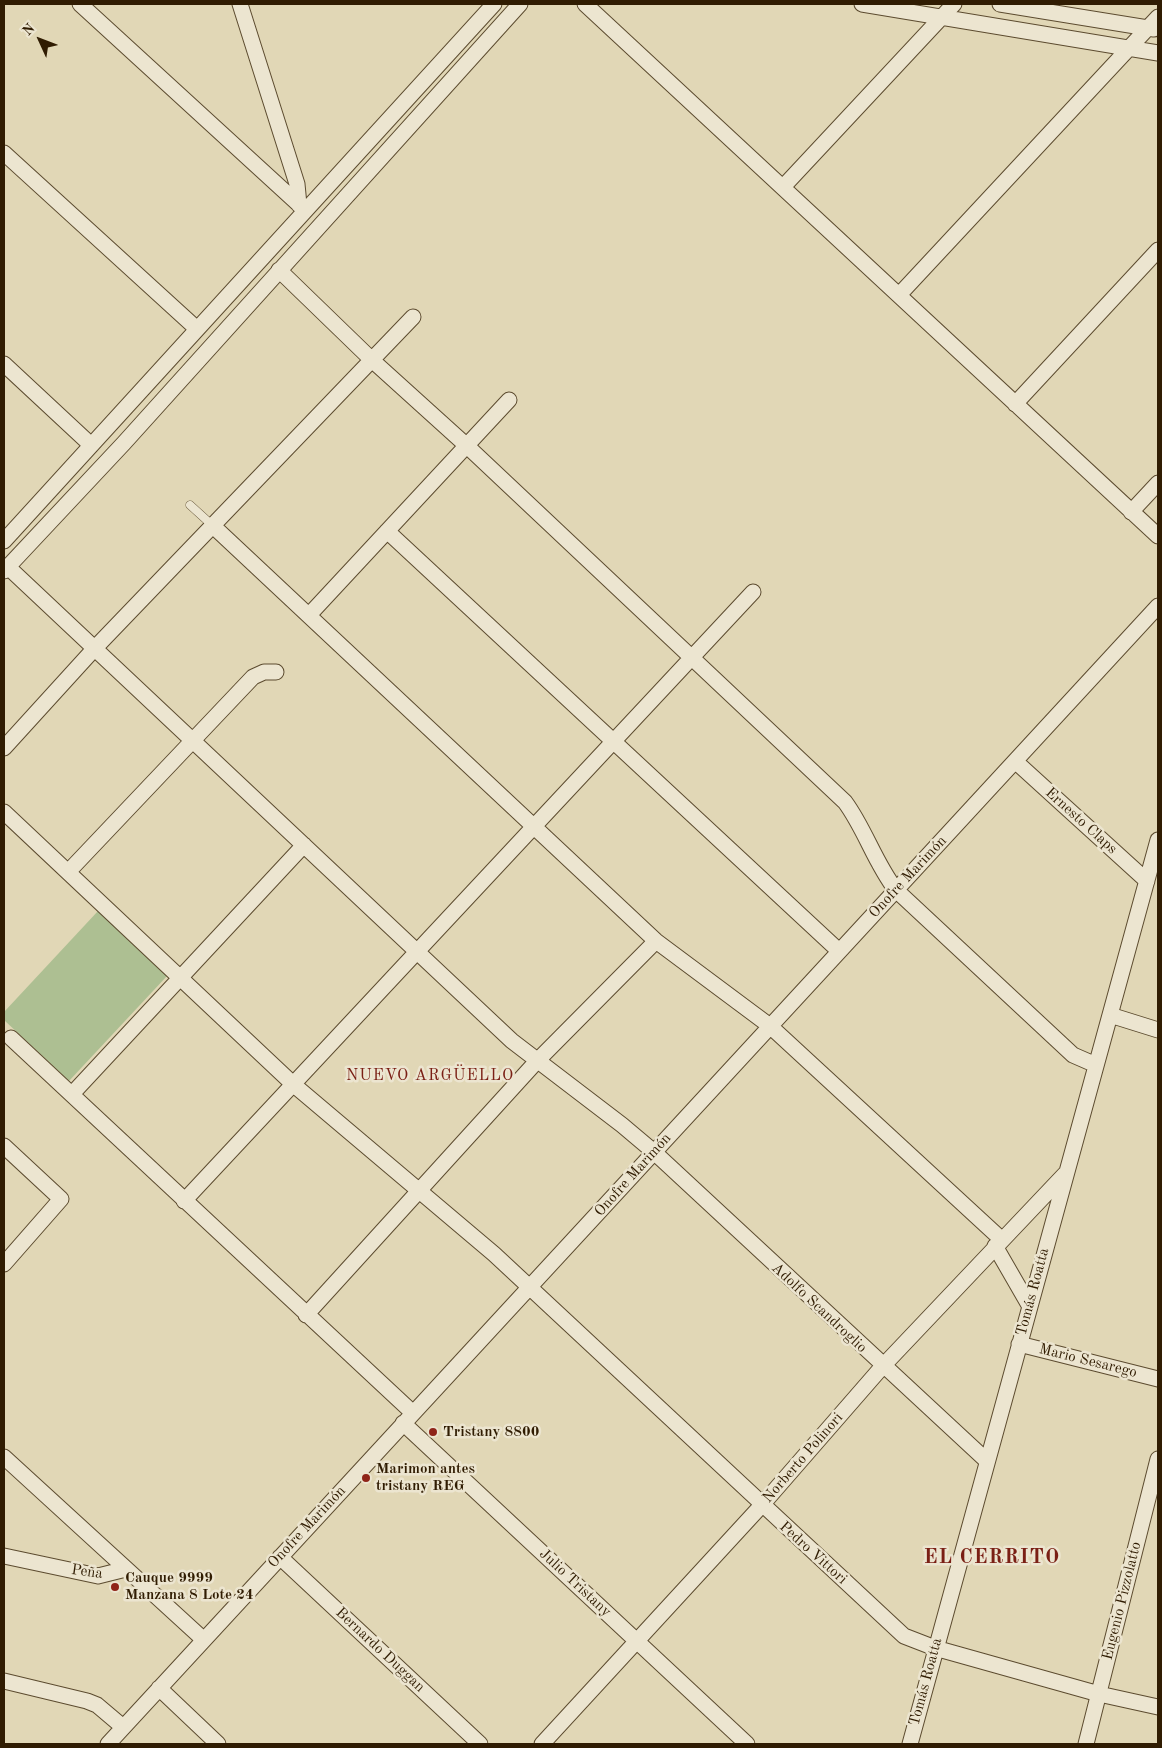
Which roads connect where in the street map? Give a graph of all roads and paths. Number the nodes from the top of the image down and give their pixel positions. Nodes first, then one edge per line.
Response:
1 (80, 4) edge
2 (240, 4) edge
3 (494, 4) edge
4 (520, 4) edge
5 (586, 4) edge
6 (862, 4) edge
7 (954, 4) edge
8 (1000, 4) edge
9 (942, 17) junction
10 (1158, 17) edge
11 (1153, 29) edge
12 (1129, 48) junction
13 (1158, 53) edge
14 (4, 153) edge
15 (783, 187) junction
16 (302, 207) junction
17 (1158, 250) edge
18 (279, 270) junction
19 (899, 295) junction
20 (413, 317) dead end
21 (197, 329) junction
22 (373, 361) junction
23 (4, 364) edge
24 (510, 400) dead end
25 (1015, 404) junction
26 (91, 445) junction
27 (467, 446) junction
28 (1158, 483) edge
29 (190, 505) dead end
30 (1131, 512) junction
31 (212, 525) junction
32 (387, 531) junction
33 (1158, 536) edge
34 (4, 541) edge
35 (6, 569) edge
36 (753, 592) dead end
37 (1158, 606) edge
38 (310, 614) junction
39 (95, 648) junction
40 (692, 658) junction
41 (276, 672) dead end
42 (190, 740) junction
43 (615, 741) junction
44 (4, 748) edge
45 (1015, 761) junction
46 (4, 812) edge
47 (534, 828) junction
48 (1158, 840) edge
49 (304, 845) junction
50 (68, 872) junction
51 (1147, 881) junction
52 (896, 890) junction
53 (656, 941) junction
54 (839, 951) junction
55 (418, 952) junction
56 (180, 977) junction
57 (1110, 1015) junction
58 (770, 1026) junction
59 (1158, 1030) edge
60 (11, 1038) dead end
61 (537, 1061) junction
62 (1096, 1065) junction
63 (294, 1085) junction
64 (72, 1094) junction
65 (4, 1146) edge
66 (654, 1152) junction
67 (1066, 1173) junction
68 (420, 1192) junction
69 (184, 1201) junction
70 (998, 1243) junction
71 (4, 1264) edge
72 (530, 1287) junction
73 (1029, 1305) junction
74 (306, 1315) junction
75 (1018, 1344) junction
76 (882, 1367) junction
77 (1158, 1379) edge
78 (408, 1418) junction
79 (4, 1457) edge
80 (1158, 1459) edge
81 (986, 1461) junction
82 (761, 1506) junction
83 (4, 1556) edge
84 (280, 1557) junction
85 (126, 1569) junction
86 (204, 1640) junction
87 (638, 1641) junction
88 (935, 1648) junction
89 (4, 1681) edge
90 (159, 1688) junction
91 (1099, 1694) junction
92 (1158, 1707) edge
93 (123, 1727) junction
94 (108, 1744) edge
95 (218, 1744) edge
96 (480, 1744) edge
97 (542, 1744) edge
98 (747, 1744) edge
99 (910, 1744) edge
100 (1086, 1744) edge

1 - 16 street
2 - 16 street
3 - 16 street
4 - 18 street
5 - 15 street
6 - 9 street
7 - 9 street
8 - 11 street
9 - 12 street
9 - 15 street
10 - 11 street
11 - 12 street
12 - 13 street
12 - 19 street
14 - 21 street
15 - 19 street
16 - 21 street
17 - 25 street
18 - 22 street
18 - 35 street
19 - 25 street
20 - 22 street
21 - 26 street
22 - 27 street
22 - 31 street
23 - 26 street
24 - 27 street
25 - 30 street
26 - 34 street
27 - 32 street
27 - 40 street
28 - 30 street
29 - 31 lane
30 - 33 street
31 - 38 street
31 - 39 street
32 - 38 street
32 - 43 street
35 - 39 street, Adolfo Scandroglio
36 - 40 street
37 - 45 street, Onofre Marimón
38 - 47 street
39 - 42 street, Adolfo Scandroglio
39 - 44 street
40 - 43 street
40 - 52 street
41 - 42 street
42 - 49 street, Adolfo Scandroglio
42 - 50 street
43 - 47 street
43 - 54 street
45 - 51 street, Ernesto Claps
45 - 52 street, Onofre Marimón
46 - 50 street, Pedro Vittori
47 - 53 street
47 - 55 street
48 - 51 street, Tomás Roatta
49 - 55 street, Adolfo Scandroglio
49 - 56 street
50 - 56 street, Pedro Vittori
51 - 57 street, Tomás Roatta
52 - 54 street, Onofre Marimón
52 - 62 street
53 - 58 street
53 - 61 street
54 - 58 street, Onofre Marimón
55 - 61 street, Adolfo Scandroglio
55 - 63 street
56 - 63 street, Pedro Vittori
56 - 64 street
57 - 59 street
57 - 62 street, Tomás Roatta
58 - 66 street, Onofre Marimón
58 - 70 street
60 - 64 street, Julio Tristany
61 - 66 street, Adolfo Scandroglio
61 - 68 street
62 - 67 street, Tomás Roatta
63 - 68 street, Pedro Vittori
63 - 69 street
64 - 69 street, Julio Tristany
65 - 71 street
66 - 72 street, Onofre Marimón
66 - 76 street, Adolfo Scandroglio
67 - 70 street, Norberto Polinori
67 - 73 street, Tomás Roatta
68 - 72 street, Pedro Vittori
68 - 74 street
69 - 74 street, Julio Tristany
70 - 73 street
70 - 76 street, Norberto Polinori
72 - 78 street, Onofre Marimón
72 - 82 street, Pedro Vittori
73 - 75 street, Tomás Roatta
74 - 78 street, Julio Tristany
75 - 77 street, Mario Sesarego
75 - 81 street, Tomás Roatta
76 - 81 street, Adolfo Scandroglio
76 - 82 street, Norberto Polinori
78 - 84 street, Onofre Marimón
78 - 87 street, Julio Tristany
79 - 85 street
80 - 91 street, Eugenio Pizzolatto
81 - 88 street, Tomás Roatta
82 - 87 street, Norberto Polinori
82 - 88 street, Pedro Vittori
83 - 85 street, Peña
84 - 86 street, Onofre Marimón
84 - 96 street, Bernardo Duggan
85 - 86 street, Peña
86 - 90 street, Onofre Marimón
87 - 97 street, Norberto Polinori
87 - 98 street, Julio Tristany
88 - 91 street, Pedro Vittori
88 - 99 street, Tomás Roatta
89 - 93 street
90 - 93 street, Onofre Marimón
90 - 95 street
91 - 92 street, Pedro Vittori
91 - 100 street, Eugenio Pizzolatto
93 - 94 street, Onofre Marimón

